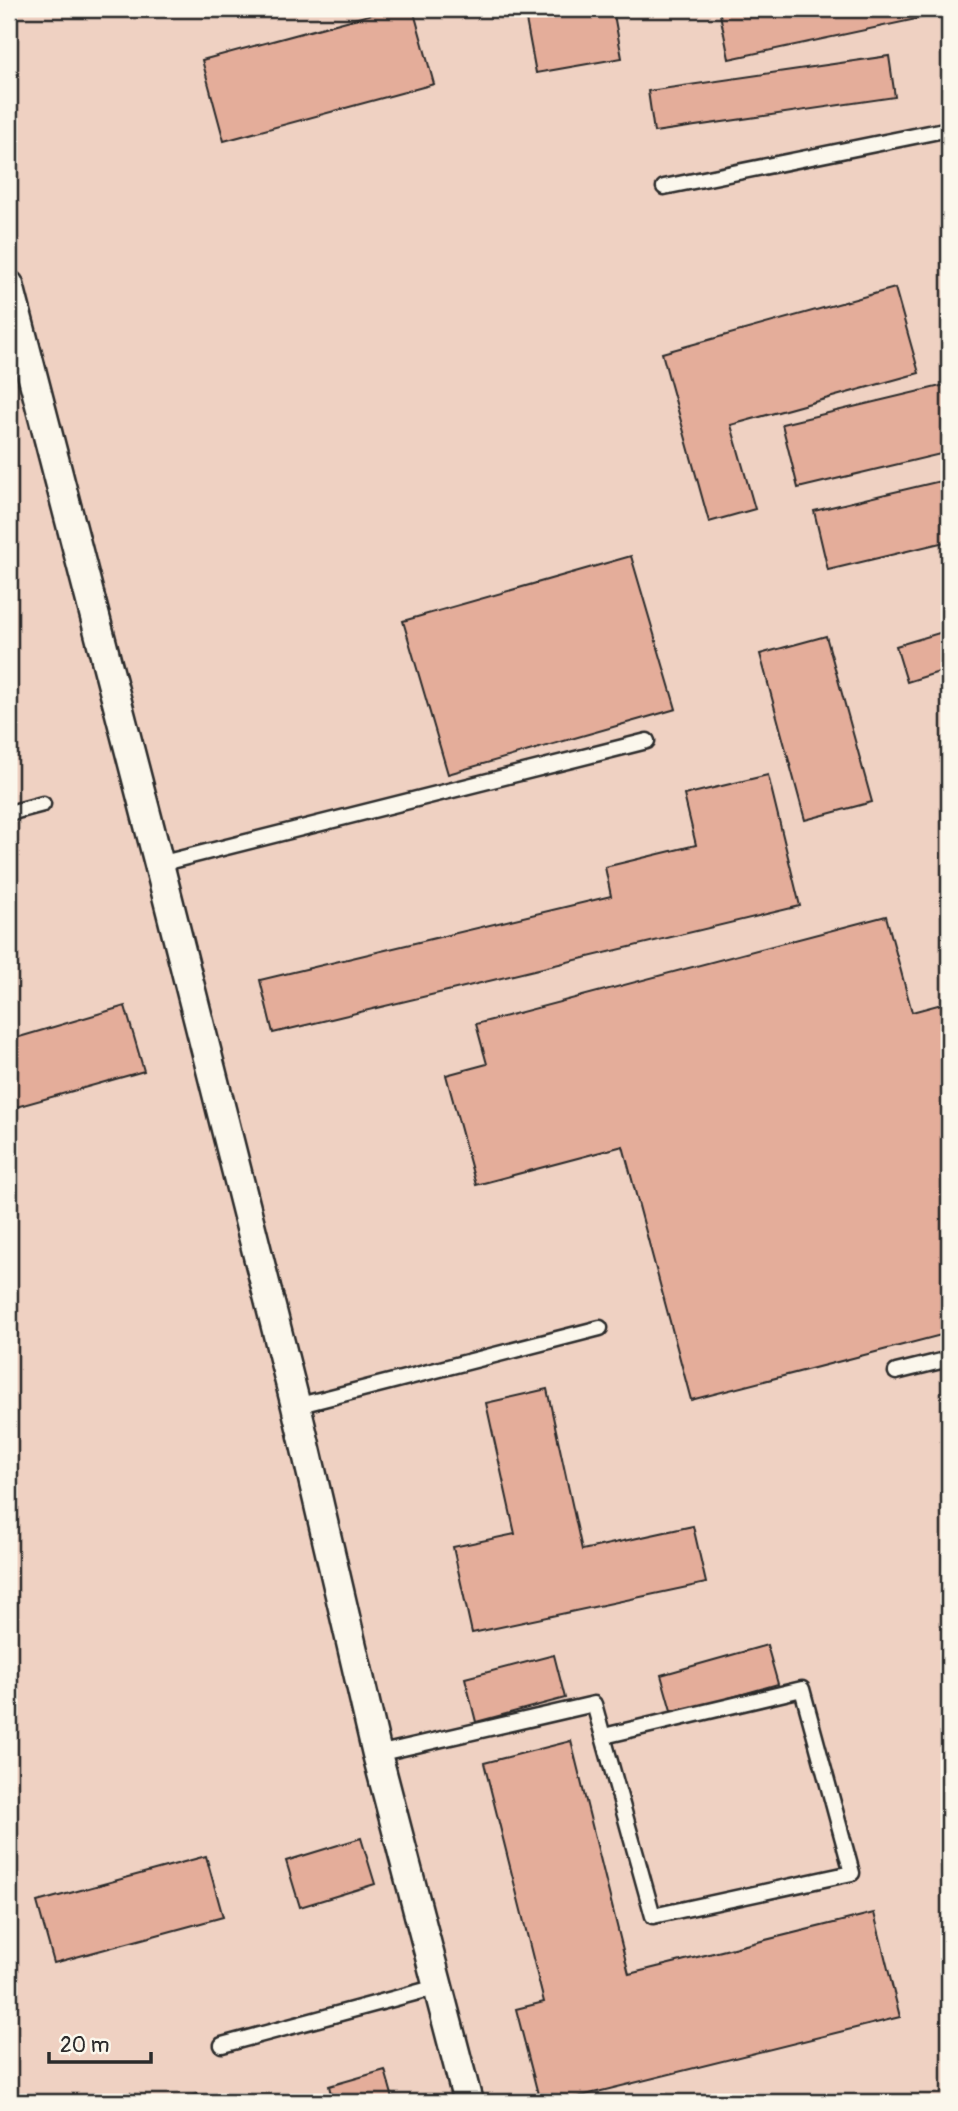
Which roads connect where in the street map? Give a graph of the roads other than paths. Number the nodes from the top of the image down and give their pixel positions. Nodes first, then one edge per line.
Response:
1 (949, 129) edge
2 (664, 187) dead end
3 (9, 285) edge
4 (647, 741) dead end
5 (43, 804) dead end
6 (9, 813) edge
7 (159, 864) junction
8 (600, 1328) dead end
9 (949, 1359) edge
10 (896, 1372) dead end
11 (296, 1406) junction
12 (604, 1736) junction
13 (377, 1754) junction
14 (437, 1986) junction
15 (222, 2045) dead end
16 (468, 2102) edge

1 - 2 lane
3 - 7 street
4 - 7 lane
5 - 6 lane
7 - 11 street
8 - 11 lane
9 - 10 lane
11 - 13 street
12 - 12 lane
12 - 13 lane
13 - 14 street
14 - 15 lane
14 - 16 street

